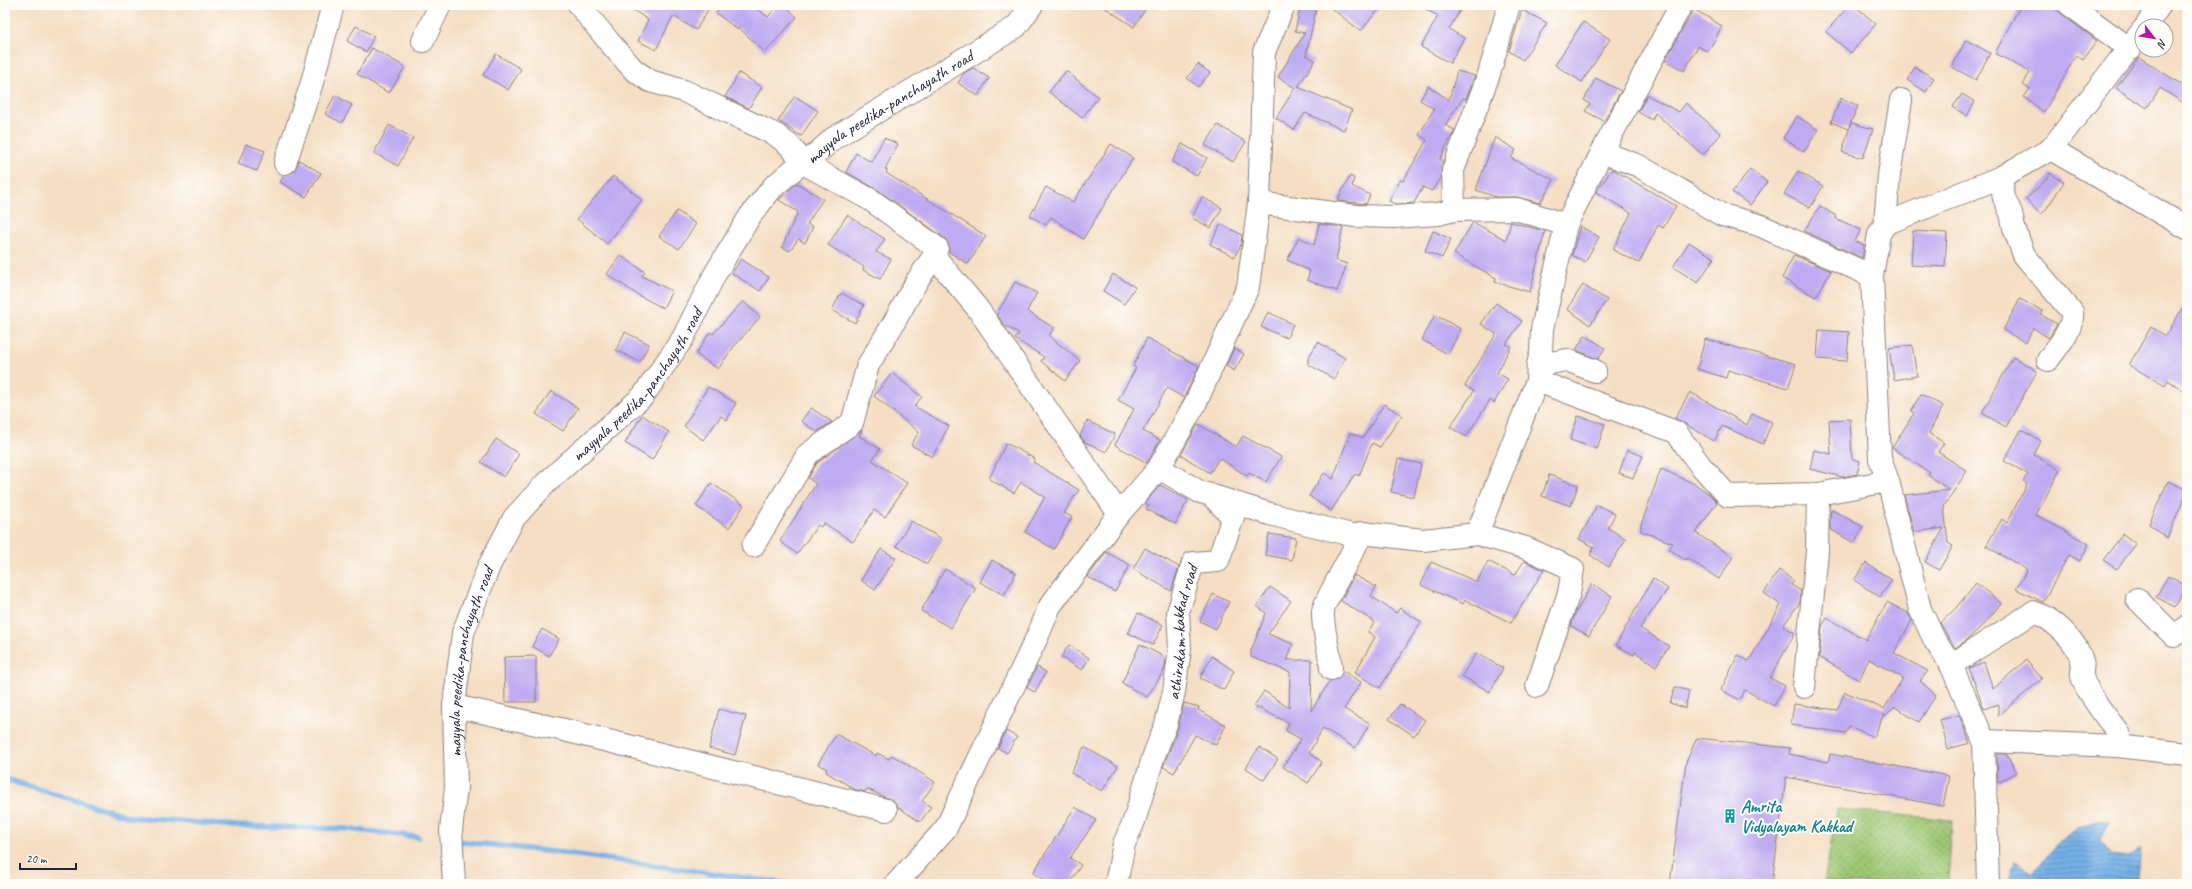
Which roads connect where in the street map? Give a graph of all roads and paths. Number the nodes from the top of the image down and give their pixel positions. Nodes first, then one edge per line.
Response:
1 (333, 5) edge
2 (440, 5) edge
3 (579, 5) edge
4 (1032, 5) edge
5 (1284, 5) edge
6 (1509, 5) edge
7 (1681, 5) edge
8 (2070, 5) edge
9 (2160, 5) edge
10 (2151, 18) edge
11 (423, 41) dead end
12 (2134, 43) edge
13 (2130, 49) junction
14 (1901, 100) dead end
15 (2050, 149) junction
16 (1602, 152) junction
17 (285, 163) dead end
18 (805, 164) junction
19 (2001, 177) junction
20 (1259, 203) junction
21 (1454, 210) junction
22 (1885, 224) junction
23 (1566, 225) junction
24 (2187, 228) edge
25 (934, 256) junction
26 (1872, 276) junction
27 (2048, 360) dead end
28 (1595, 371) dead end
29 (1537, 373) junction
30 (1159, 468) junction
31 (1888, 481) junction
32 (1818, 494) junction
33 (1211, 496) junction
34 (1119, 514) junction
35 (1362, 533) junction
36 (1477, 534) junction
37 (753, 546) dead end
38 (2137, 599) dead end
39 (2187, 627) edge
40 (1951, 664) junction
41 (1331, 669) dead end
42 (1537, 686) dead end
43 (1804, 687) dead end
44 (454, 706) junction
45 (1984, 740) junction
46 (2118, 746) junction
47 (2187, 754) edge
48 (886, 810) dead end
49 (454, 884) edge
50 (896, 884) edge
51 (1116, 884) edge
52 (1988, 884) edge

1 - 17 street
2 - 11 street
3 - 18 street
4 - 18 street, mayyala peedika-panchayath road
5 - 20 street
6 - 21 street
7 - 16 street
8 - 13 street
9 - 10 street
12 - 13 street
13 - 15 street
14 - 22 street
15 - 19 street
15 - 24 street
16 - 23 street
16 - 26 street
18 - 25 street
18 - 44 street, mayyala peedika-panchayath road
19 - 22 street
19 - 27 street
20 - 21 street
20 - 30 street
21 - 23 street
22 - 26 street
23 - 29 street
25 - 34 street
25 - 37 street
26 - 31 street
28 - 29 street
29 - 32 street
29 - 36 street
30 - 33 street, athirakam-kakkad road
30 - 34 street
31 - 32 street
31 - 40 street
32 - 43 street
33 - 35 street
33 - 51 street, athirakam-kakkad road
34 - 50 street
35 - 36 street
35 - 41 street
36 - 42 street
38 - 39 street
40 - 45 street
40 - 46 street
44 - 48 street
44 - 49 street, mayyala peedika-panchayath road
45 - 46 street
45 - 52 street
46 - 47 street

